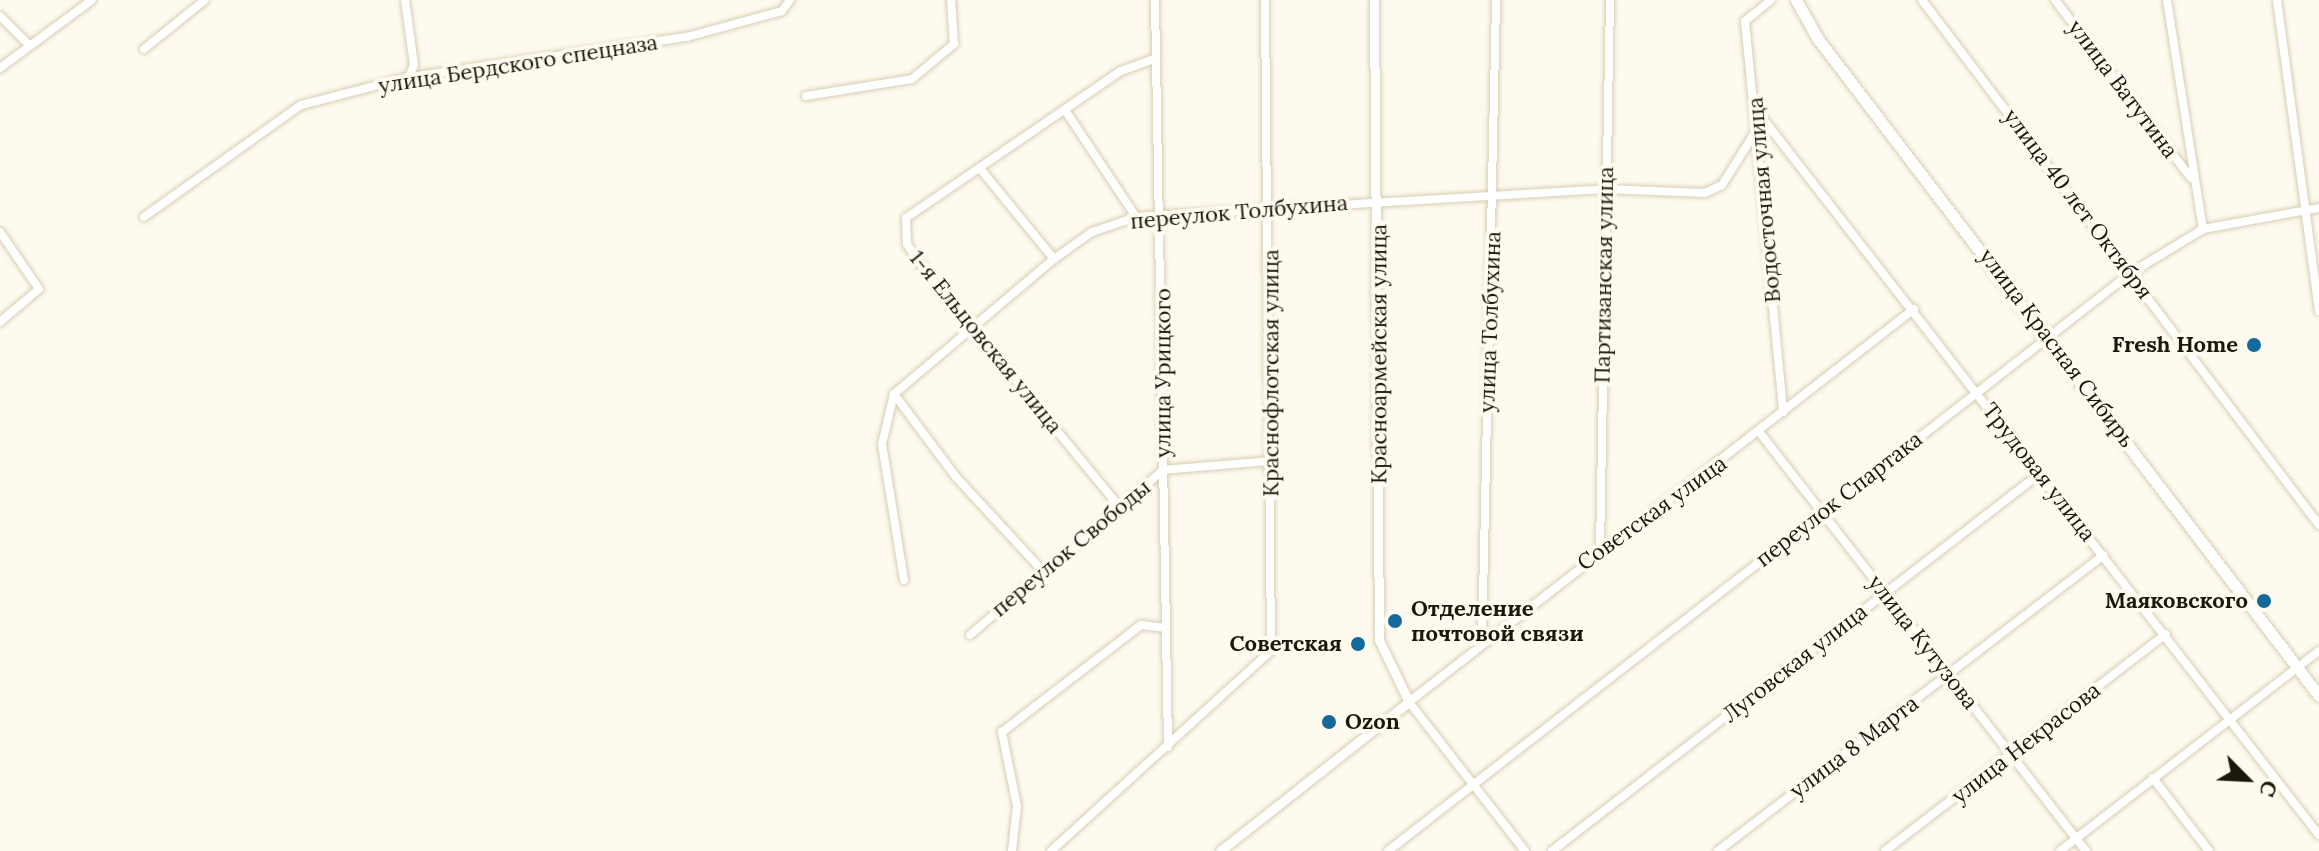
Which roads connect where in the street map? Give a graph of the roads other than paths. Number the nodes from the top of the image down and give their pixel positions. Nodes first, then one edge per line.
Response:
1 (92, 0) edge
2 (205, 0) edge
3 (405, 0) edge
4 (790, 0) edge
5 (951, 0) edge
6 (1155, 0) edge
7 (1265, 0) edge
8 (1374, 0) edge
9 (1496, 0) edge
10 (1610, 0) edge
11 (1771, 0) edge
12 (1796, 0) edge
13 (1922, 0) edge
14 (2055, 0) edge
15 (2167, 0) edge
16 (2277, 0) edge
17 (0, 16) edge
18 (30, 46) junction
19 (144, 49) dead end
20 (1156, 58) junction
21 (0, 68) edge
22 (409, 77) junction
23 (806, 96) dead end
24 (1757, 111) junction
25 (1067, 113) junction
26 (1756, 131) junction
27 (982, 171) junction
28 (2191, 178) junction
29 (1605, 189) junction
30 (1494, 196) junction
31 (1380, 201) junction
32 (1272, 206) junction
33 (2319, 208) edge
34 (2306, 210) junction
35 (1161, 214) junction
36 (144, 217) dead end
37 (1136, 217) junction
38 (2203, 229) junction
39 (0, 232) edge
40 (1054, 259) junction
41 (2131, 273) junction
42 (1914, 309) junction
43 (2319, 311) edge
44 (0, 322) edge
45 (977, 328) junction
46 (2049, 337) junction
47 (1976, 392) junction
48 (894, 394) junction
49 (1783, 412) junction
50 (1760, 433) junction
51 (1271, 461) junction
52 (1163, 470) junction
53 (2038, 475) junction
54 (1118, 505) junction
55 (1822, 513) junction
56 (2319, 525) edge
57 (1600, 550) junction
58 (2104, 555) junction
59 (1041, 569) junction
60 (904, 580) dead end
61 (1885, 593) junction
62 (1164, 628) junction
63 (2166, 634) junction
64 (970, 635) dead end
65 (1482, 644) junction
66 (2319, 651) edge
67 (2297, 667) junction
68 (1948, 675) junction
69 (2319, 696) edge
70 (1409, 702) junction
71 (2231, 718) junction
72 (1168, 747) junction
73 (2011, 755) junction
74 (2153, 778) junction
75 (1474, 785) junction
76 (2319, 835) edge
77 (2073, 840) junction
78 (1012, 851) edge
79 (1051, 851) edge
80 (1220, 851) edge
81 (1388, 851) edge
82 (1525, 851) edge
83 (1552, 851) edge
84 (1718, 851) edge
85 (1885, 851) edge
86 (2060, 851) edge
87 (2086, 851) edge
88 (2209, 851) edge

1 - 18 street
2 - 19 street
3 - 22 street
4 - 22 street, улица Бердского спецназа
5 - 23 street
6 - 20 street, улица Урицкого
7 - 32 street, Краснофлотская улица
8 - 31 street, Красноармейская улица
9 - 30 street, улица Толбухина
10 - 29 street, Партизанская улица
11 - 24 street, Водосточная улица
12 - 46 main road, улица Красная Сибирь
13 - 41 street, улица 40 лет Октября
14 - 28 street, улица Ватутина
15 - 28 street
16 - 34 street
17 - 18 street
18 - 21 street
20 - 25 street, 1-я Ельцовская улица
20 - 35 street, улица Урицкого
22 - 36 street, улица Бердского спецназа
24 - 26 street, Водосточная улица
24 - 42 street, Трудовая улица
25 - 27 street, 1-я Ельцовская улица
25 - 37 street
26 - 29 street, переулок Толбухина
26 - 49 street, Водосточная улица
27 - 40 street
27 - 45 street, 1-я Ельцовская улица
28 - 38 street
29 - 30 street, переулок Толбухина
29 - 57 street, Партизанская улица
30 - 31 street, переулок Толбухина
30 - 65 street, улица Толбухина
31 - 32 street, переулок Толбухина
31 - 70 street, Красноармейская улица
32 - 35 street, переулок Толбухина
32 - 51 street, Краснофлотская улица
33 - 34 street, переулок Спартака
34 - 38 street, переулок Спартака
34 - 43 street
35 - 37 street, переулок Толбухина
35 - 52 street, улица Урицкого
37 - 40 street, переулок Толбухина
38 - 41 street, переулок Спартака
39 - 44 street
40 - 45 street, переулок Толбухина
41 - 46 street, переулок Спартака
41 - 56 street, улица 40 лет Октября
42 - 47 street, Трудовая улица
42 - 49 street, Советская улица
45 - 48 street, переулок Толбухина
45 - 54 street, 1-я Ельцовская улица
46 - 47 street, переулок Спартака
46 - 67 main road, улица Красная Сибирь
47 - 53 street, Трудовая улица
47 - 55 street, переулок Спартака
48 - 59 street
48 - 60 street
49 - 50 street, Советская улица
50 - 55 street, улица Кутузова
50 - 57 street, Советская улица
51 - 52 street, переулок Свободы
51 - 72 street, Краснофлотская улица
52 - 54 street, переулок Свободы
52 - 62 street, улица Урицкого
53 - 58 street, Трудовая улица
53 - 61 street, Луговская улица
54 - 59 street, переулок Свободы
55 - 61 street, улица Кутузова
55 - 75 street, переулок Спартака
57 - 65 street, Советская улица
58 - 63 street, Трудовая улица
58 - 68 street, улица 8 Марта
59 - 64 street, переулок Свободы
61 - 68 street, улица Кутузова
61 - 83 street, Луговская улица
62 - 72 street, улица Урицкого
62 - 78 street
63 - 71 street, Трудовая улица
63 - 73 street, улица Некрасова
65 - 70 street, Советская улица
66 - 67 street
67 - 69 main road, улица Красная Сибирь
67 - 71 street
68 - 73 street, улица Кутузова
68 - 84 street, улица 8 Марта
70 - 75 street
70 - 80 street, Советская улица
71 - 74 street
71 - 76 street, Трудовая улица
72 - 79 street
73 - 77 street, улица Кутузова
73 - 85 street, улица Некрасова
74 - 77 street
74 - 88 street
75 - 81 street, переулок Спартака
75 - 82 street
77 - 86 street
77 - 87 street, улица Кутузова

